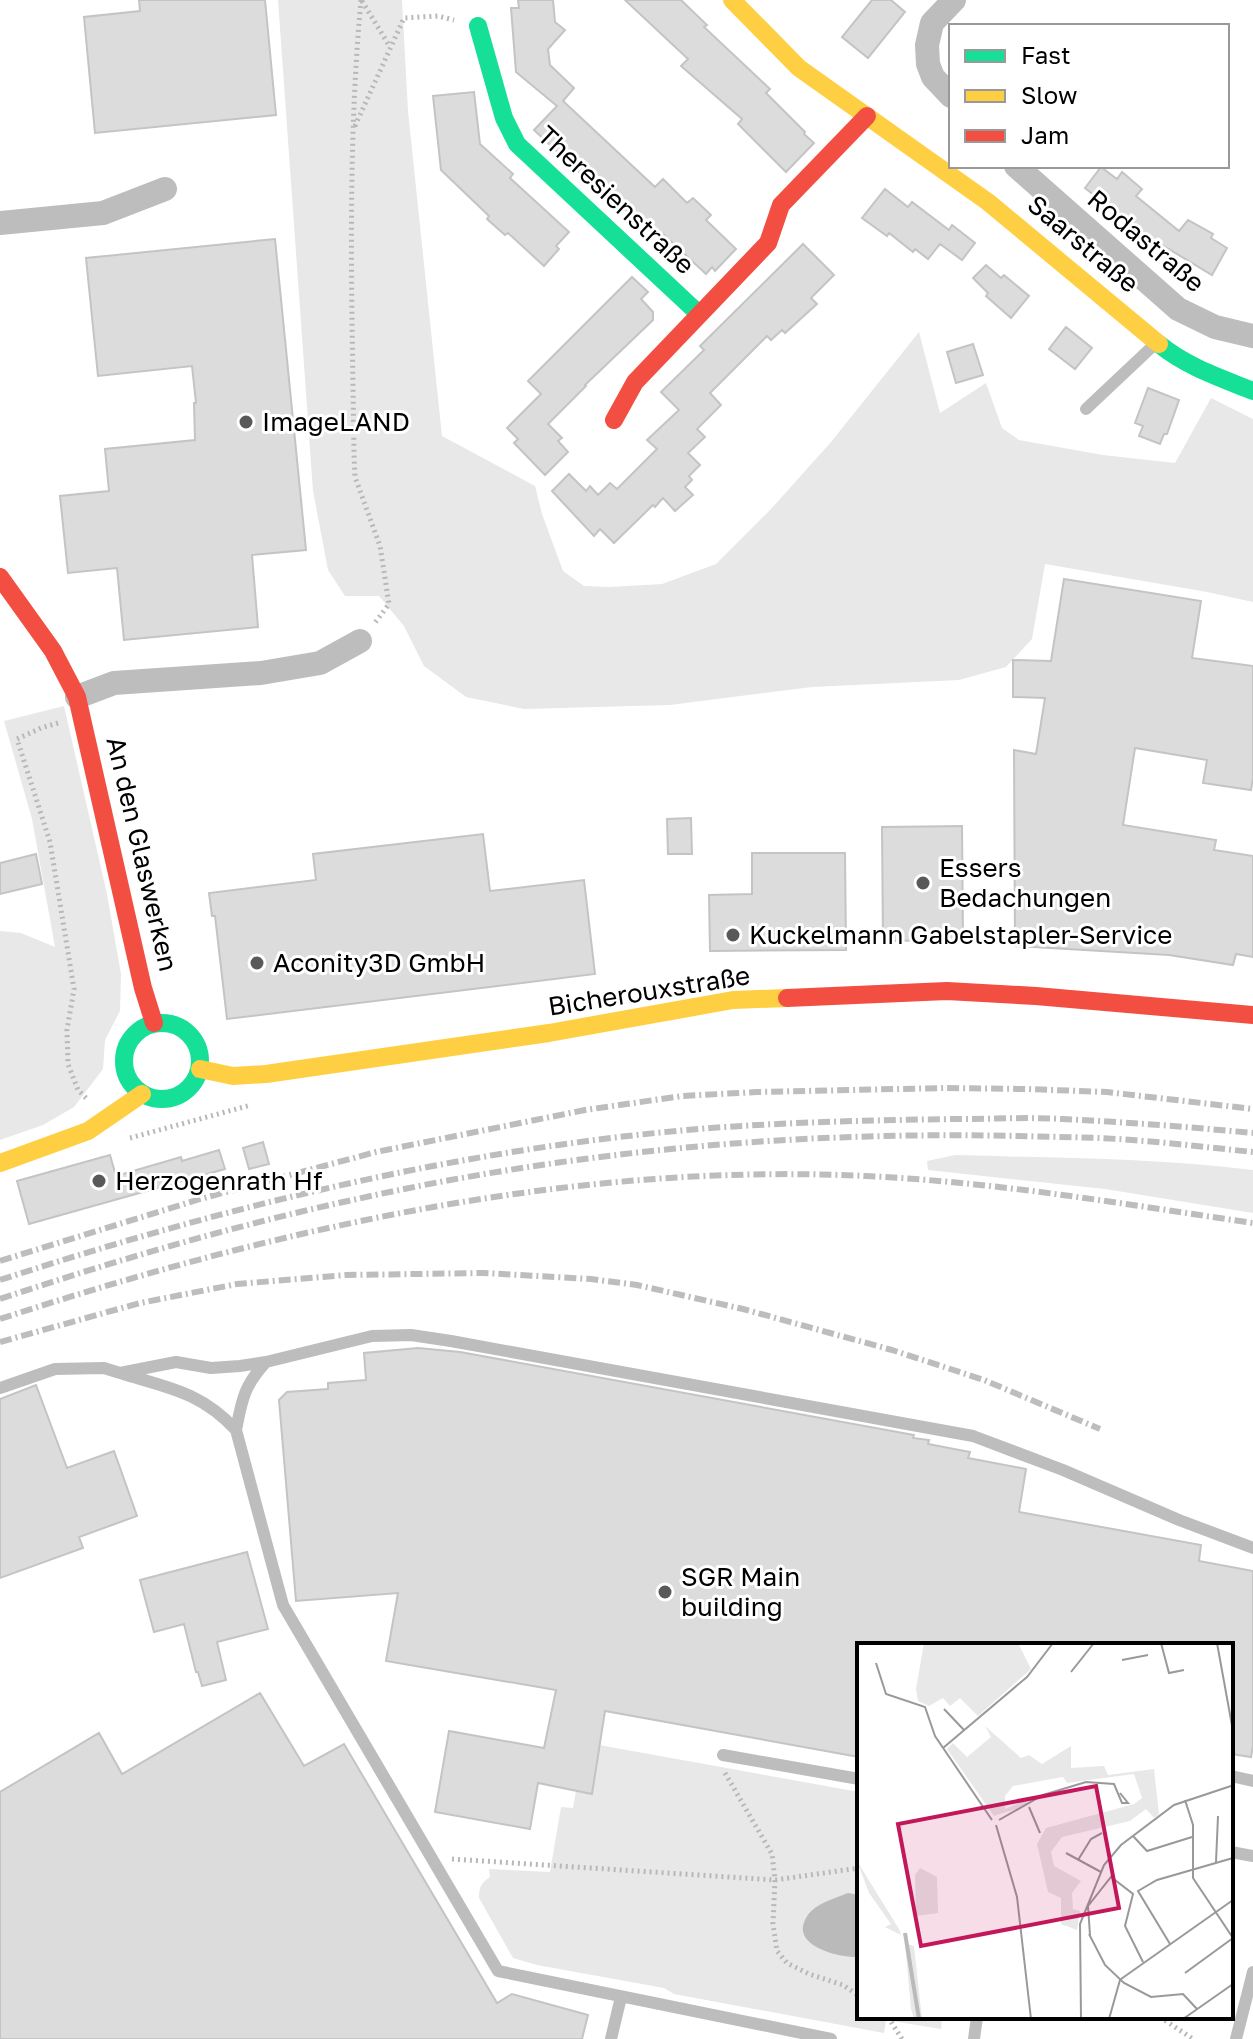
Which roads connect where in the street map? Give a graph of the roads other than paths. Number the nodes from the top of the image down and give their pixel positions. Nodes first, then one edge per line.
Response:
1 (732, 0) edge
2 (954, 0) edge
3 (478, 26) road end
4 (949, 94) edge
5 (867, 116) junction
6 (1018, 168) edge
7 (165, 189) dead end
8 (0, 223) edge
9 (699, 314) junction
10 (1253, 336) edge
11 (1157, 342) junction
12 (1247, 385) edge
13 (1086, 409) dead end
14 (614, 420) dead end
15 (0, 577) edge
16 (360, 641) road end
17 (80, 707) junction
18 (1253, 1015) edge
19 (154, 1023) junction
20 (200, 1069) junction
21 (142, 1094) junction
22 (0, 1163) edge
23 (266, 1362) junction
24 (120, 1373) junction
25 (0, 1388) edge
26 (236, 1430) junction
27 (1253, 1548) edge
28 (723, 1755) road end
29 (1233, 1776) edge
30 (857, 1779) edge
31 (1253, 1781) edge
32 (1233, 1852) edge
33 (1253, 1856) edge
34 (1253, 1972) edge
35 (621, 1997) junction
36 (977, 2019) edge
37 (611, 2039) edge
38 (831, 2039) edge
39 (974, 2039) edge
40 (1236, 2039) edge

1 - 5 street, Saarstraße
2 - 4 street
3 - 9 street, Theresienstraße
5 - 9 street, Theresienstraße
5 - 11 street, Saarstraße
6 - 10 street, Rodastraße
7 - 8 street
9 - 14 street, Theresienstraße
11 - 12 street, Saarstraße
11 - 13 lane
15 - 17 street, An den Glaswerken
16 - 17 street
17 - 19 street, An den Glaswerken
18 - 20 street, Bicherouxstraße
19 - 20 street
19 - 21 street
20 - 21 street
21 - 22 street
23 - 24 lane
23 - 26 lane
23 - 27 lane
24 - 25 lane
24 - 26 lane
26 - 35 lane
28 - 30 lane
29 - 31 lane
32 - 33 lane
34 - 40 lane
35 - 37 lane
35 - 38 lane
36 - 39 lane

